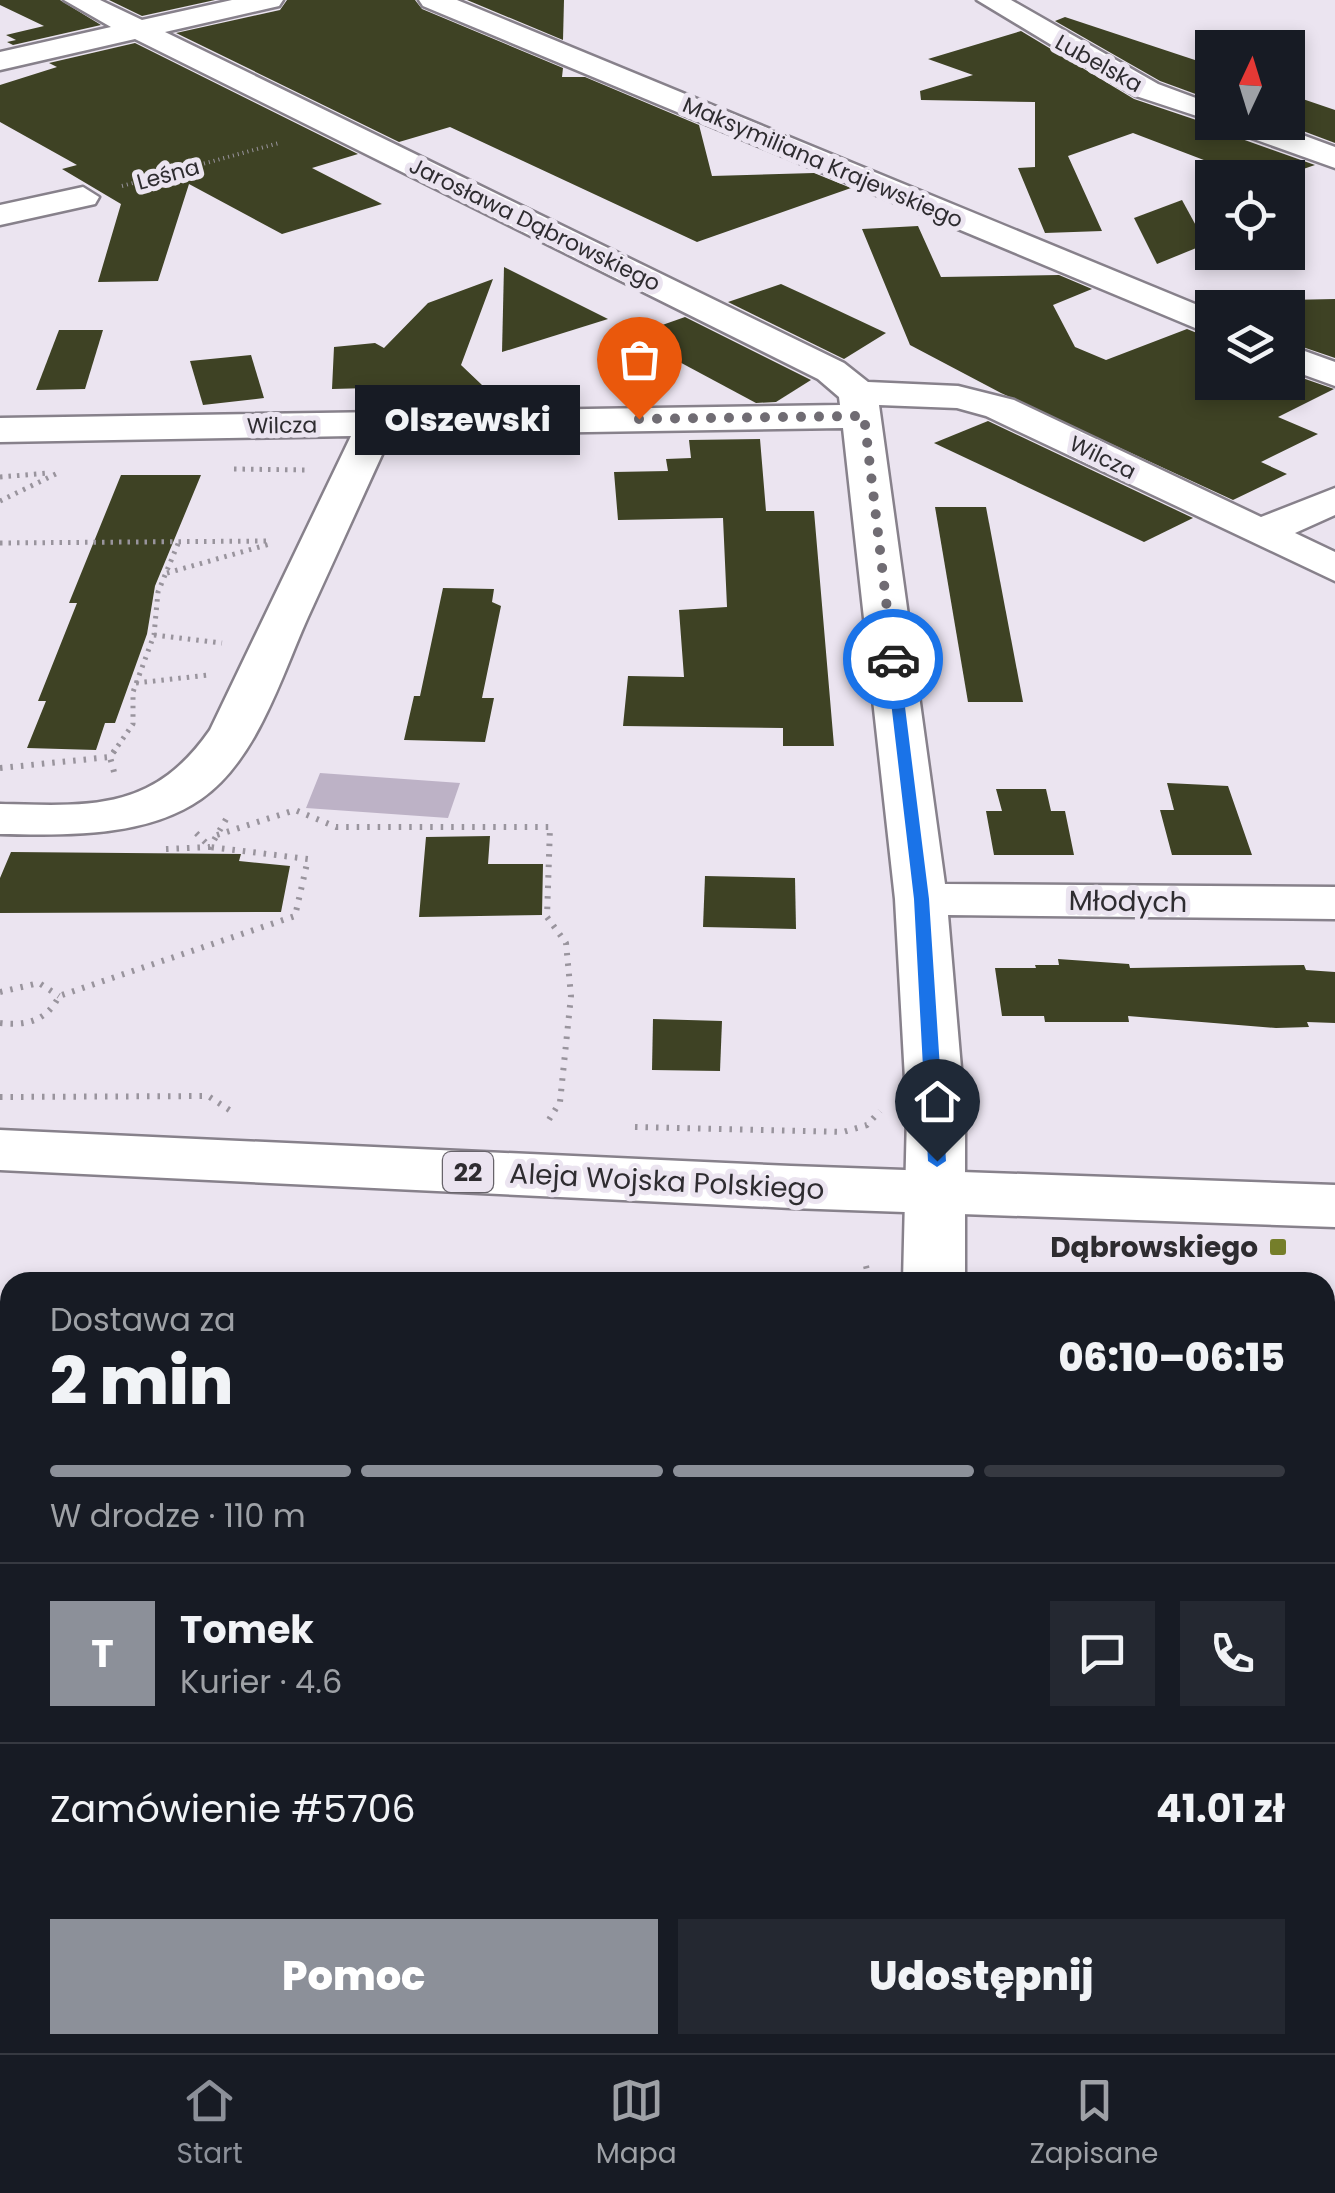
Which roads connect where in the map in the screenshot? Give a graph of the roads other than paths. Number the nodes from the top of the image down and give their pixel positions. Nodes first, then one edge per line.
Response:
1 (78, 0) edge
2 (269, 0) edge
3 (433, 0) edge
4 (991, 0) edge
5 (137, 29) junction
6 (0, 61) edge
7 (1195, 108) edge
8 (1286, 140) edge
9 (1335, 158) edge
10 (83, 197) road end
11 (0, 215) edge
12 (1195, 317) edge
13 (1305, 363) edge
14 (1335, 376) edge
15 (861, 404) junction
16 (377, 423) junction
17 (0, 430) edge
18 (1335, 500) edge
19 (1260, 532) junction
20 (1335, 568) edge
21 (0, 819) edge
22 (921, 899) junction
23 (1335, 903) edge
24 (0, 1150) edge
25 (936, 1191) junction
26 (1335, 1206) edge
27 (934, 1272) edge

1 - 5 street, Jarosława Dąbrowskiego
2 - 5 street
3 - 12 street, Maksymiliana Krajewskiego
4 - 7 street, Lubelska
5 - 6 street
5 - 15 street, Jarosława Dąbrowskiego
8 - 9 street
10 - 11 street
13 - 14 street
15 - 16 street, Wilcza
15 - 19 street, Wilcza
15 - 22 street
16 - 17 street, Wilcza
16 - 21 street
18 - 19 street
19 - 20 street, Wilcza
22 - 23 street, Młodych
22 - 25 street
24 - 25 street, Aleja Wojska Polskiego / 22
25 - 26 street, Aleja Wojska Polskiego / 22
25 - 27 street

